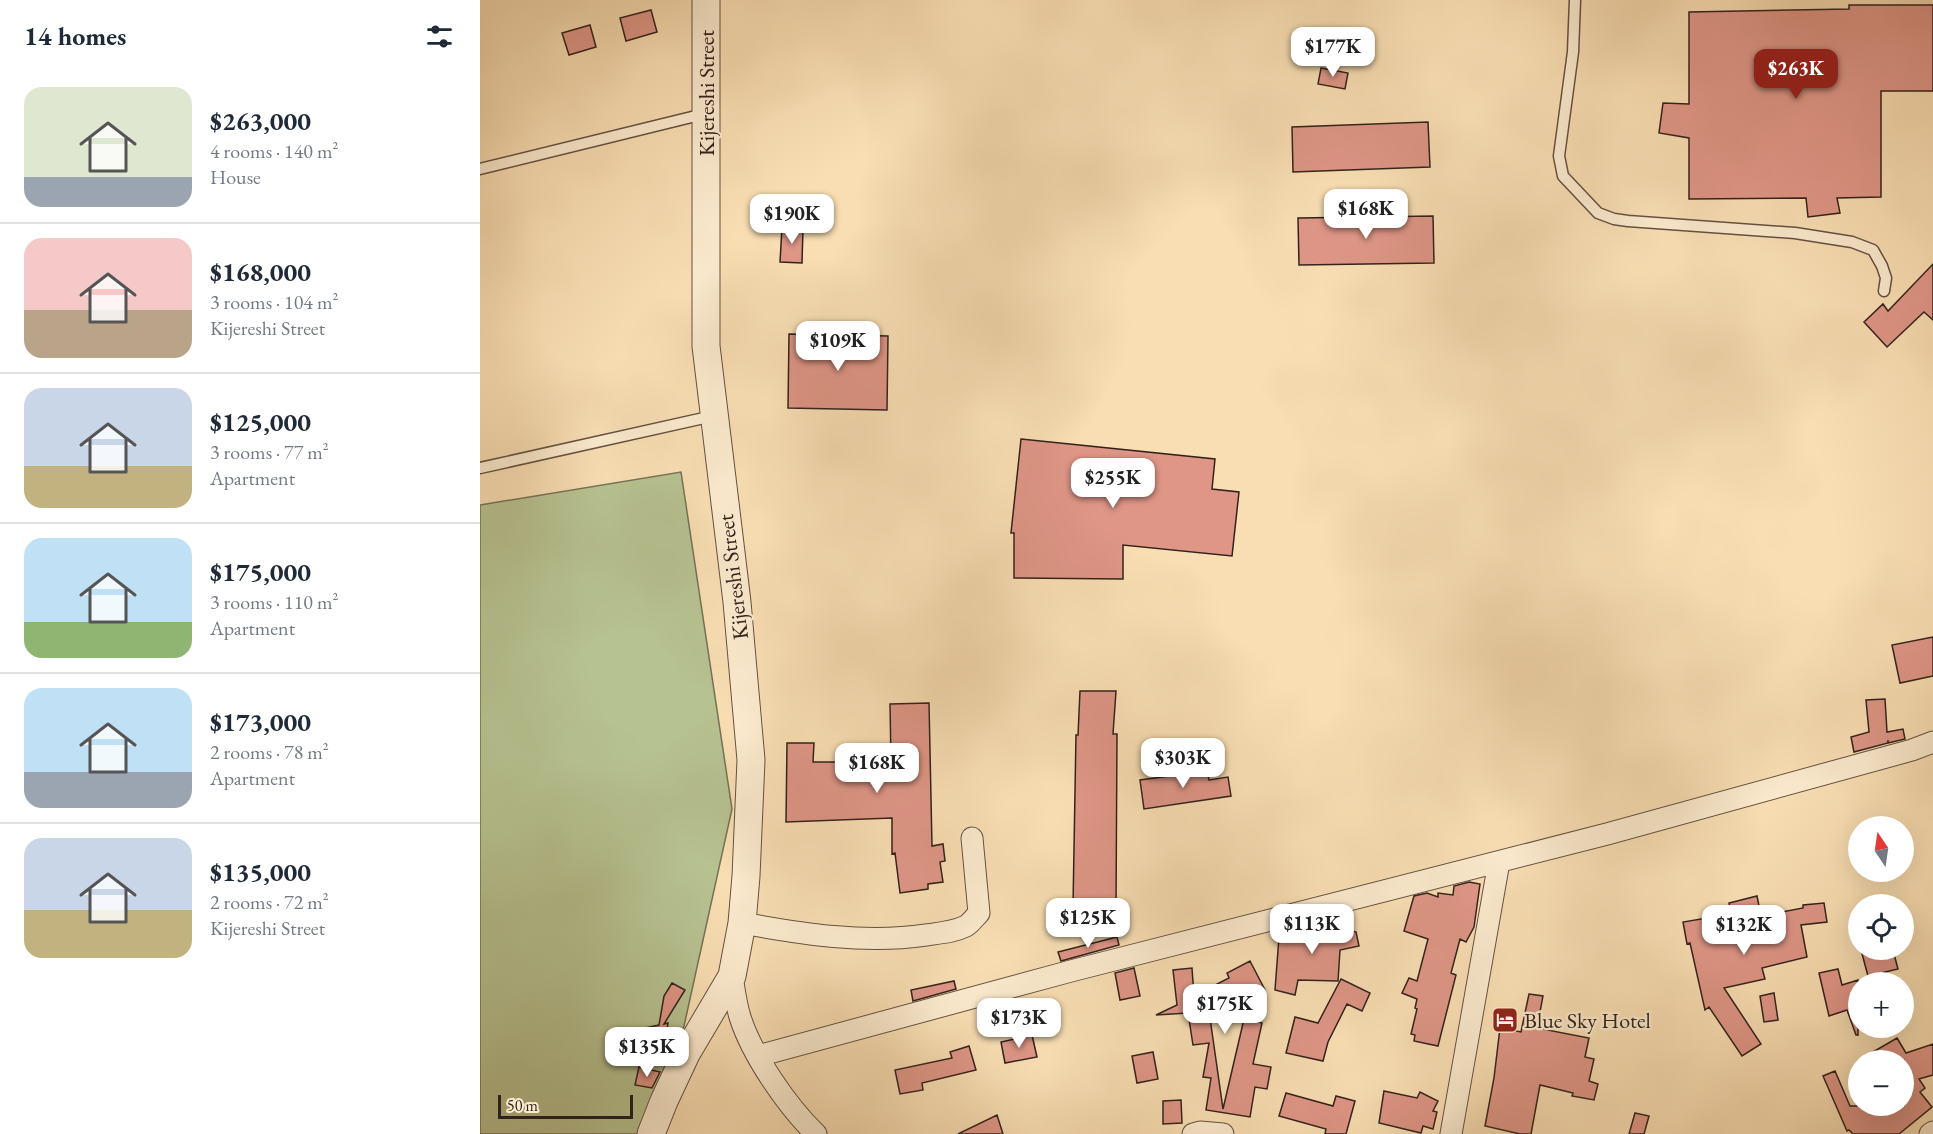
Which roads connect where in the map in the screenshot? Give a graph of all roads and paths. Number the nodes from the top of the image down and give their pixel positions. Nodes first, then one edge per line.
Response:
1 (706, 0) edge
2 (1575, 0) edge
3 (705, 114) junction
4 (480, 169) edge
5 (1884, 291) dead end
6 (713, 416) junction
7 (480, 468) edge
8 (1933, 742) edge
9 (972, 838) dead end
10 (1498, 862) junction
11 (742, 923) junction
12 (732, 976) junction
13 (758, 1056) junction
14 (651, 1134) edge
15 (816, 1134) edge
16 (1193, 1134) edge
17 (1223, 1134) edge
18 (1451, 1134) edge

1 - 3 street, Kijereshi Street
2 - 5 lane
3 - 4 lane
3 - 6 street, Kijereshi Street
6 - 7 lane
6 - 11 street, Kijereshi Street
8 - 10 street
9 - 11 street
10 - 13 street
10 - 18 street
11 - 12 street, Kijereshi Street
12 - 13 street
12 - 14 street, Kijereshi Street
13 - 15 street
16 - 17 street

